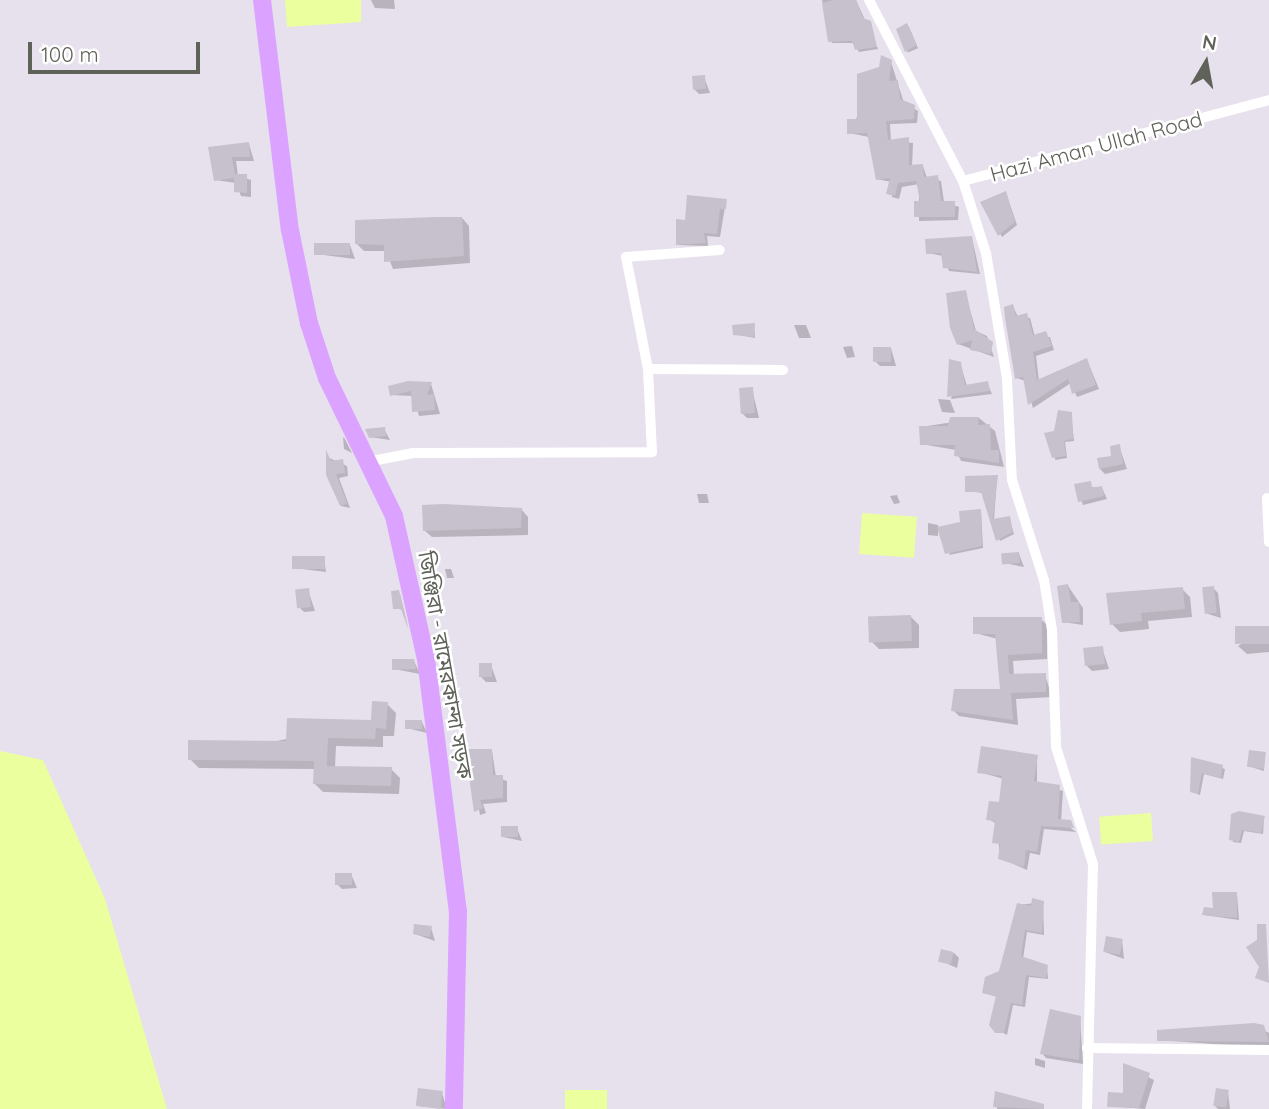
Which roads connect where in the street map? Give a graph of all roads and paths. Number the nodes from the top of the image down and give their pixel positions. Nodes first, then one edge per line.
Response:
1 (262, 0) edge
2 (869, 0) edge
3 (1269, 100) edge
4 (964, 181) junction
5 (720, 250) dead end
6 (649, 369) junction
7 (783, 370) dead end
8 (372, 461) junction
9 (1267, 498) dead end
10 (1269, 542) edge
11 (1087, 1048) junction
12 (1269, 1050) edge
13 (454, 1109) edge
14 (1087, 1109) edge

1 - 8 main road, জিঞ্জিরা - রামেরকান্দা সড়ক
2 - 4 street
3 - 4 street, Hazi Aman Ullah Road
4 - 11 street
5 - 6 street
6 - 7 street
6 - 8 street
8 - 13 main road, জিঞ্জিরা - রামেরকান্দা সড়ক
9 - 10 street
11 - 12 street
11 - 14 street

